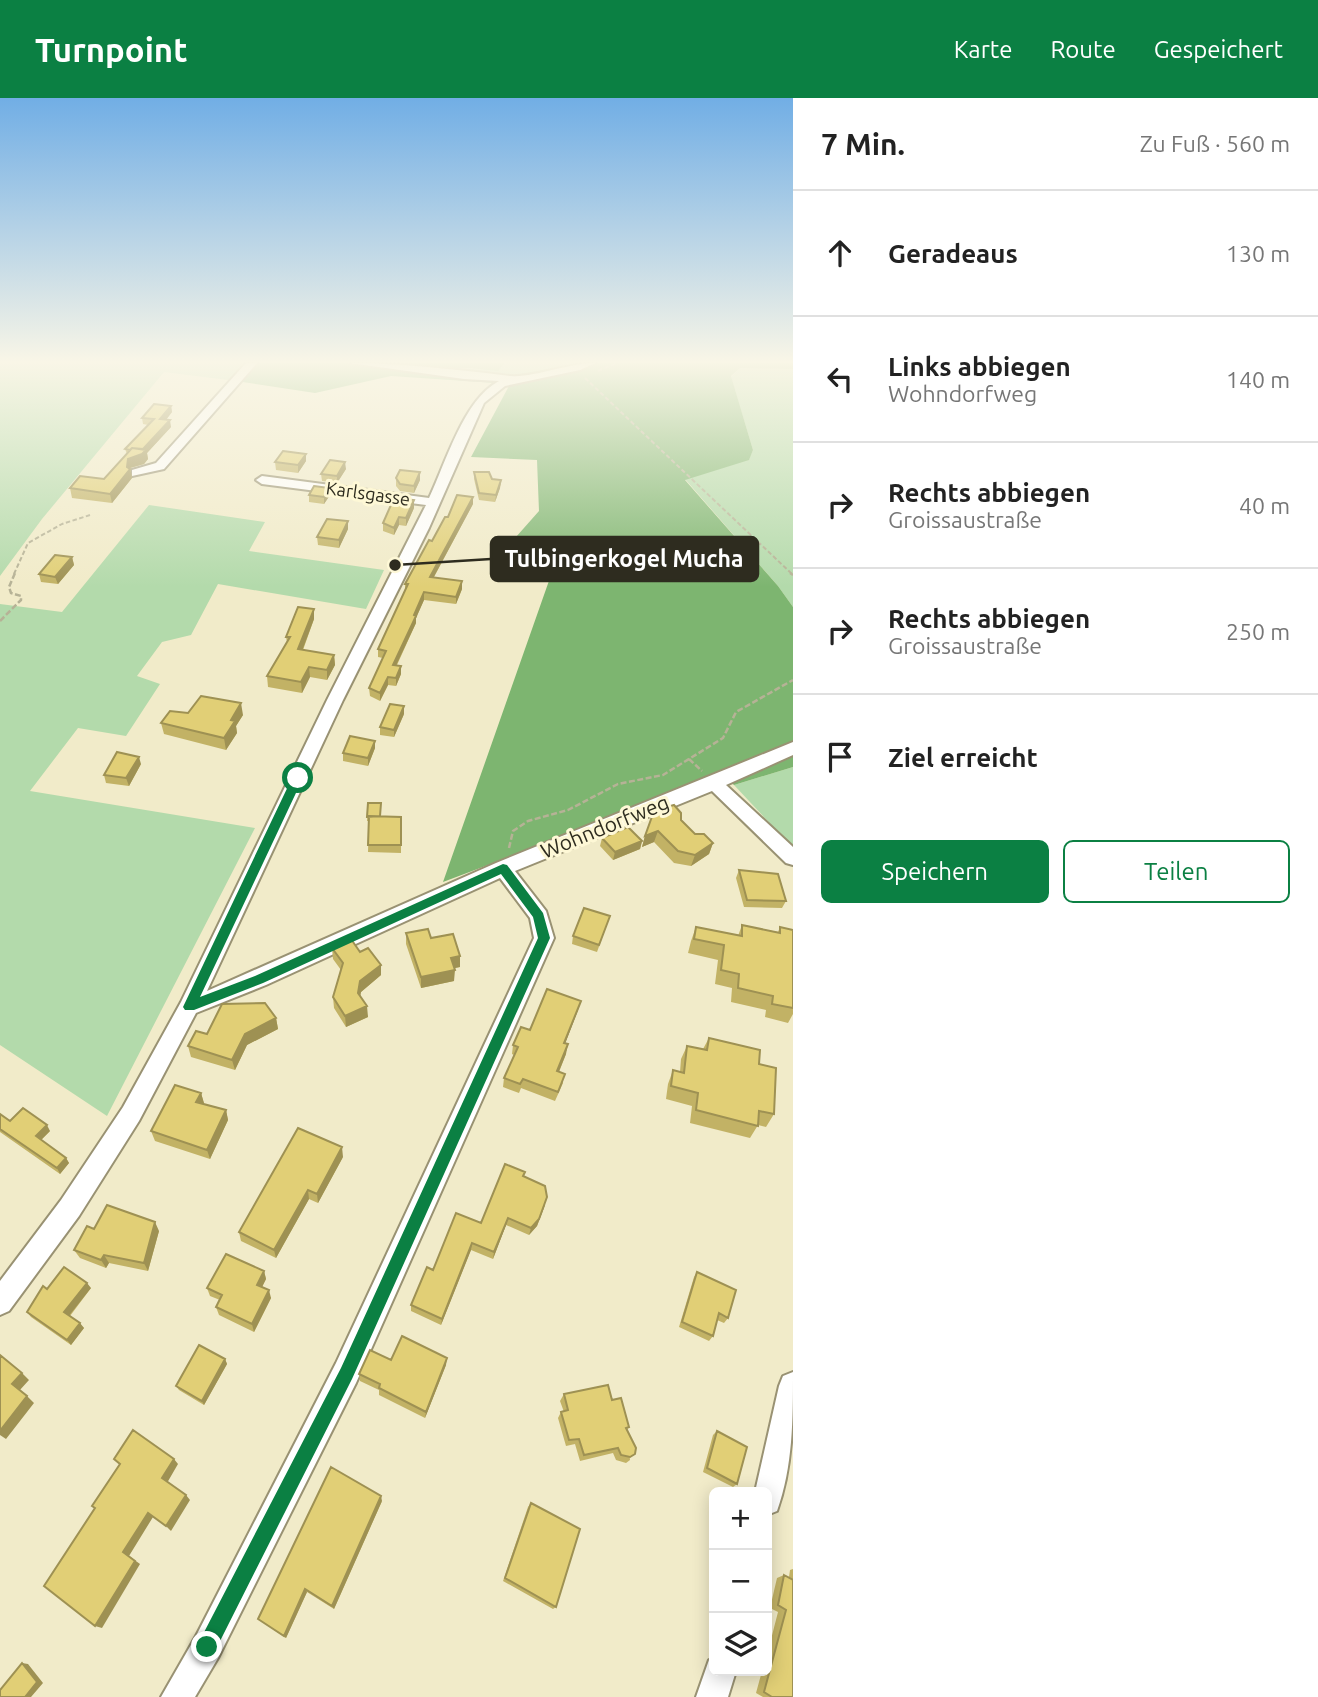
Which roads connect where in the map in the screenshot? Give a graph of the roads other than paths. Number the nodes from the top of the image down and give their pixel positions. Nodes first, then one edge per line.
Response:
1 (185, 438) edge
2 (462, 438) edge
3 (136, 473) dead end
4 (262, 480) dead end
5 (434, 502) junction
6 (793, 748) edge
7 (714, 783) junction
8 (793, 858) edge
9 (503, 868) junction
10 (189, 1007) junction
11 (0, 1301) edge
12 (793, 1386) edge
13 (770, 1487) edge
14 (718, 1676) edge
15 (177, 1697) edge
16 (712, 1697) edge

1 - 3 street
2 - 5 street
4 - 5 street, Karlsgasse
5 - 10 street
6 - 7 street, Wohndorfweg
7 - 8 street
7 - 9 street, Wohndorfweg
9 - 10 street, Wohndorfweg
9 - 15 street
10 - 11 street
12 - 13 street
14 - 16 street

